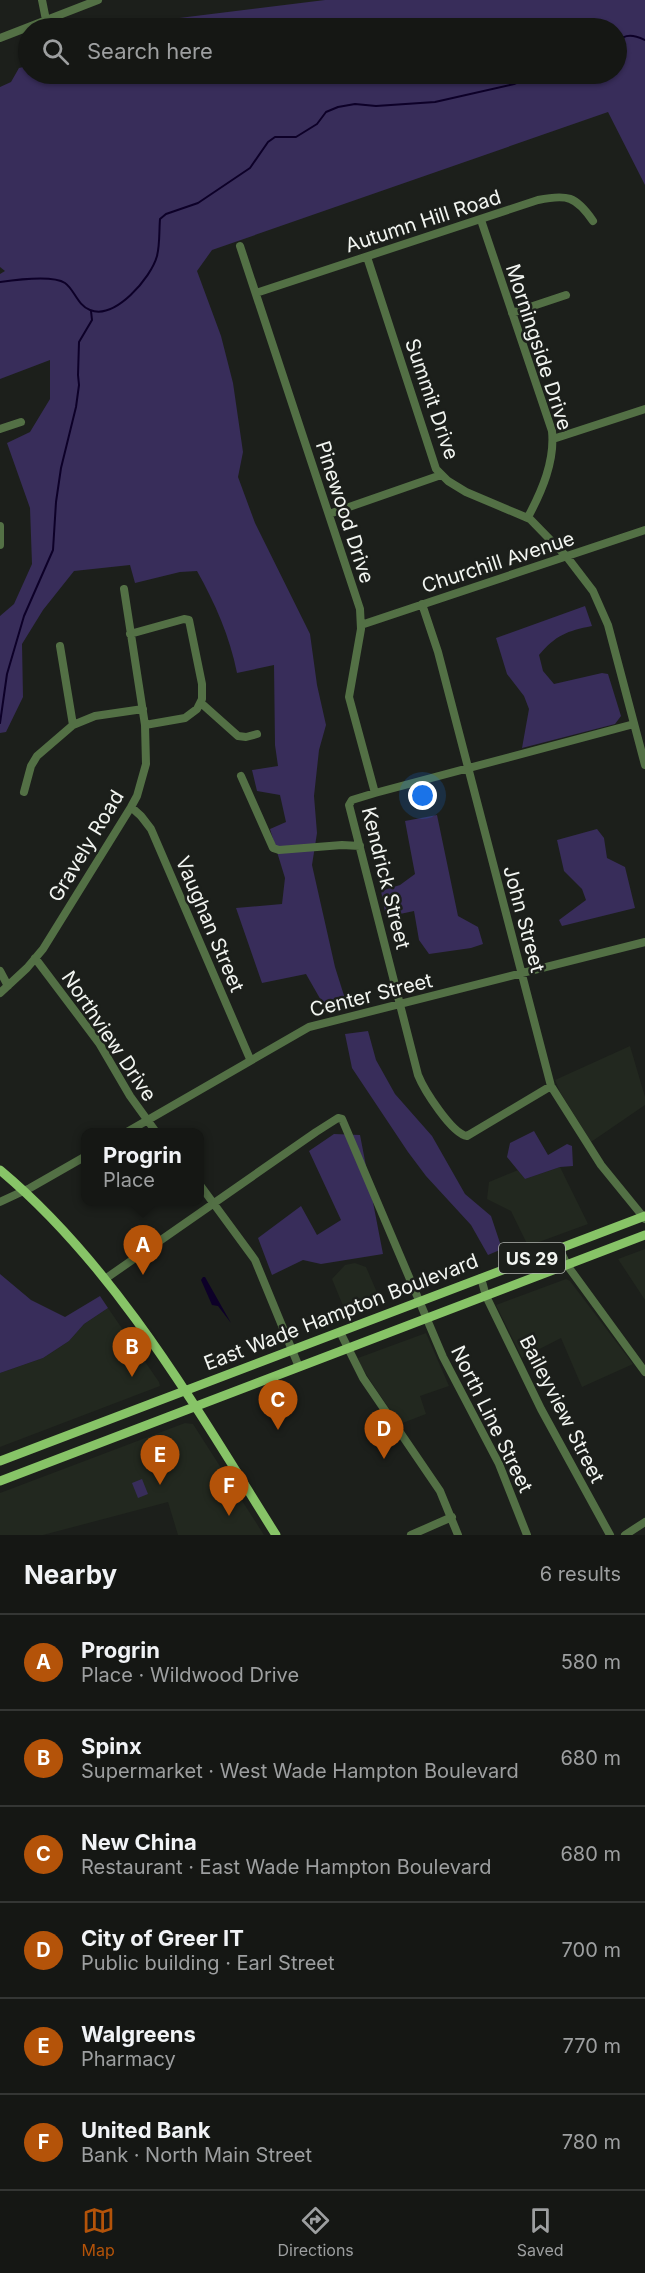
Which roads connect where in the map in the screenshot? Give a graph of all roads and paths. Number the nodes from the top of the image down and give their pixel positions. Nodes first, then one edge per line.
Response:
1 (42, 0) edge
2 (98, 0) edge
3 (46, 18) edge
4 (51, 18) edge
5 (18, 31) edge
6 (0, 38) edge
7 (481, 220) junction
8 (593, 221) dead end
9 (240, 246) dead end
10 (367, 257) junction
11 (256, 293) junction
12 (566, 295) dead end
13 (512, 313) junction
14 (645, 409) edge
15 (21, 423) dead end
16 (0, 429) edge
17 (553, 439) junction
18 (441, 475) junction
19 (328, 514) junction
20 (528, 517) junction
21 (0, 526) edge
22 (645, 530) edge
23 (0, 545) edge
24 (567, 557) junction
25 (124, 589) dead end
26 (422, 604) junction
27 (361, 625) junction
28 (130, 634) junction
29 (60, 646) dead end
30 (201, 703) junction
31 (143, 709) junction
32 (634, 724) junction
33 (73, 725) junction
34 (145, 725) junction
35 (257, 734) dead end
36 (645, 765) edge
37 (468, 768) junction
38 (241, 776) dead end
39 (24, 792) dead end
40 (375, 793) junction
41 (131, 807) junction
42 (360, 846) junction
43 (645, 942) edge
44 (35, 958) junction
45 (0, 971) edge
46 (521, 974) junction
47 (8, 986) junction
48 (0, 993) edge
49 (401, 1004) junction
50 (250, 1059) junction
51 (551, 1086) junction
52 (147, 1120) junction
53 (134, 1128) edge
54 (153, 1128) edge
55 (81, 1159) edge
56 (0, 1170) edge
57 (23, 1190) junction
58 (204, 1190) edge
59 (0, 1202) edge
60 (215, 1203) junction
61 (644, 1217) edge
62 (645, 1235) edge
63 (559, 1248) junction
64 (567, 1265) junction
65 (481, 1278) junction
66 (105, 1279) junction
67 (486, 1296) junction
68 (419, 1301) junction
69 (426, 1318) junction
70 (340, 1332) junction
71 (348, 1349) junction
72 (292, 1350) junction
73 (299, 1367) junction
74 (645, 1372) edge
75 (184, 1391) junction
76 (195, 1407) junction
77 (0, 1461) edge
78 (0, 1481) edge
79 (452, 1517) junction
80 (645, 1522) edge
81 (276, 1535) edge
82 (411, 1535) edge
83 (458, 1535) edge
84 (527, 1535) edge
85 (610, 1535) edge
86 (625, 1535) edge

1 - 3 street
2 - 4 street
5 - 6 street
7 - 8 street, Autumn Hill Road
7 - 10 street, Autumn Hill Road
7 - 13 street, Morningside Drive
9 - 11 street, Pinewood Drive
10 - 11 street, Autumn Hill Road
10 - 18 street, Summit Drive
11 - 19 street, Pinewood Drive
12 - 13 street
13 - 17 street, Morningside Drive
14 - 17 street
15 - 16 street
17 - 20 street, Morningside Drive
18 - 19 street
18 - 20 street, Summit Drive
19 - 27 street, Pinewood Drive
20 - 24 street, Summit Drive
21 - 23 street
22 - 24 street, Churchill Avenue
24 - 26 street, Churchill Avenue
24 - 32 street, Summit Drive
25 - 28 street, Gravely Road
26 - 27 street, Churchill Avenue
26 - 37 street, John Street
27 - 40 street, Pinewood Drive
28 - 30 street
28 - 31 street, Gravely Road
29 - 33 street
30 - 34 street
30 - 35 street
31 - 33 street
31 - 34 street, Gravely Road
32 - 36 street, Summit Drive
32 - 37 street, Kendrick Street
33 - 39 street
34 - 41 street, Gravely Road
37 - 40 street, Kendrick Street
37 - 46 street, John Street
38 - 42 street
40 - 42 street, Kendrick Street
41 - 44 street, Gravely Road
41 - 50 street, Vaughan Street
42 - 49 street, Kendrick Street
43 - 46 street, Center Street
44 - 47 street, Gravely Road
44 - 52 street, Northview Drive
45 - 47 street
46 - 49 street, Center Street
46 - 51 street, John Street
47 - 48 street, Gravely Road
49 - 50 street, Center Street
49 - 51 street, Kendrick Street
50 - 52 street, Center Street
51 - 61 street, John Street
52 - 53 street, Center Street
52 - 54 street, Northview Drive
55 - 57 street
56 - 57 main road
57 - 59 street
57 - 66 main road
58 - 60 street
60 - 66 street
60 - 68 street, North Line Street
60 - 72 street
61 - 63 main road, East Wade Hampton Boulevard / US 29
62 - 64 main road, East Wade Hampton Boulevard / US 29
63 - 64 street
63 - 65 main road, East Wade Hampton Boulevard / US 29
64 - 67 main road, East Wade Hampton Boulevard / US 29
64 - 74 street
65 - 67 street, Baileyview Street
65 - 68 main road, East Wade Hampton Boulevard / US 29
66 - 75 main road
67 - 69 main road, East Wade Hampton Boulevard / US 29
67 - 85 street, Baileyview Street
68 - 69 street, North Line Street
68 - 70 main road, East Wade Hampton Boulevard / US 29
69 - 71 main road, East Wade Hampton Boulevard / US 29
69 - 84 street, North Line Street
70 - 71 street
70 - 72 main road, East Wade Hampton Boulevard / US 29
71 - 73 main road, East Wade Hampton Boulevard / US 29
71 - 79 street
72 - 73 street
72 - 75 main road, East Wade Hampton Boulevard / US 29
73 - 76 main road, East Wade Hampton Boulevard / US 29
75 - 76 main road
75 - 77 main road, US 29
76 - 78 main road, US 29
76 - 81 main road
79 - 82 street
79 - 83 street
80 - 86 street

